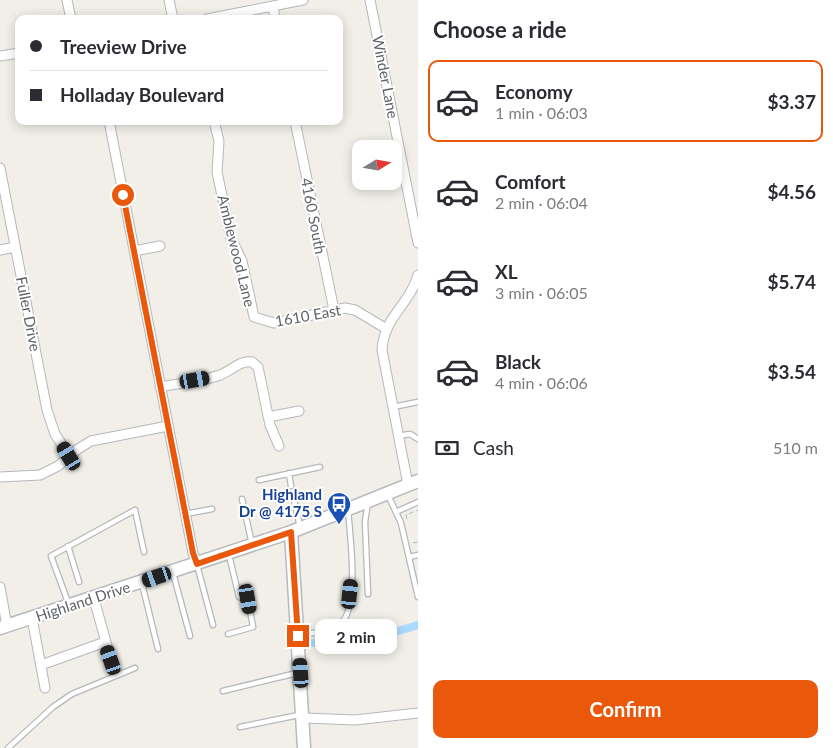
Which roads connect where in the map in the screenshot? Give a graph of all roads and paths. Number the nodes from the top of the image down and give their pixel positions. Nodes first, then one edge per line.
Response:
1 (67, 0) edge
2 (169, 0) edge
3 (303, 0) edge
4 (370, 0) edge
5 (272, 6) junction
6 (70, 15) edge
7 (172, 15) edge
8 (227, 15) edge
9 (274, 15) edge
10 (15, 54) edge
11 (0, 56) edge
12 (109, 125) edge
13 (215, 125) edge
14 (296, 125) edge
15 (0, 168) edge
16 (418, 242) edge
17 (160, 246) dead end
18 (15, 247) junction
19 (0, 250) edge
20 (134, 251) junction
21 (418, 275) edge
22 (414, 295) edge
23 (334, 310) junction
24 (256, 320) joint
25 (385, 328) junction
26 (160, 387) junction
27 (418, 402) edge
28 (393, 406) junction
29 (299, 411) dead end
30 (268, 417) junction
31 (168, 426) junction
32 (398, 436) junction
33 (418, 439) edge
34 (279, 446) dead end
35 (69, 456) junction
36 (320, 467) dead end
37 (289, 473) junction
38 (0, 477) edge
39 (259, 480) dead end
40 (413, 483) edge
41 (291, 486) dead end
42 (388, 493) junction
43 (242, 499) dead end
44 (294, 500) dead end
45 (369, 501) junction
46 (418, 502) edge
47 (212, 509) dead end
48 (348, 509) junction
49 (418, 510) edge
50 (398, 511) junction
51 (185, 514) junction
52 (407, 524) dead end
53 (296, 530) junction
54 (410, 541) dead end
55 (418, 542) edge
56 (253, 545) junction
57 (68, 546) junction
58 (144, 552) dead end
59 (228, 553) junction
60 (418, 555) edge
61 (409, 556) junction
62 (197, 564) junction
63 (173, 572) junction
64 (79, 582) dead end
65 (142, 582) junction
66 (0, 587) edge
67 (368, 594) dead end
68 (418, 597) edge
69 (94, 599) junction
70 (69, 606) junction
71 (32, 618) junction
72 (213, 625) dead end
73 (4, 627) edge
74 (228, 634) dead end
75 (190, 636) dead end
76 (298, 636) junction
77 (105, 642) junction
78 (158, 649) dead end
79 (111, 660) dead end
80 (40, 665) junction
81 (135, 668) dead end
82 (301, 673) junction
83 (45, 688) dead end
84 (223, 691) dead end
85 (418, 712) edge
86 (303, 716) junction
87 (240, 727) dead end
88 (8, 748) edge
89 (304, 748) edge

1 - 6 street
2 - 7 street
3 - 5 street
4 - 16 street, Winder Lane
5 - 8 street
5 - 9 street
10 - 11 street
12 - 20 street
13 - 24 street, Amblewood Lane
14 - 23 street, 4160 South
15 - 18 street, Fuller Drive
17 - 20 street
18 - 19 street
18 - 35 street, Fuller Drive
20 - 26 street
21 - 22 street
22 - 25 street
23 - 24 street, 1610 East
23 - 25 street, 1610 East
25 - 28 street
26 - 30 street
26 - 31 street
27 - 28 lane
28 - 32 street
29 - 30 street
30 - 34 street
31 - 35 street
31 - 51 street
32 - 33 lane
32 - 40 street
35 - 38 street
36 - 37 lane
37 - 39 lane
37 - 41 lane
40 - 42 main road, Highland Drive
42 - 45 main road, Highland Drive
42 - 50 lane
43 - 56 lane
44 - 53 lane
45 - 48 main road, Highland Drive
45 - 67 lane
46 - 50 lane
47 - 51 lane
48 - 53 main road, Highland Drive
48 - 76 lane
49 - 52 path
50 - 61 lane
51 - 62 street
53 - 56 main road, Highland Drive
53 - 76 main road
54 - 55 path
56 - 59 main road, Highland Drive
57 - 58 lane
57 - 64 lane
57 - 70 lane
59 - 62 main road, Highland Drive
59 - 74 lane
60 - 61 lane
61 - 68 lane
62 - 63 main road, Highland Drive
62 - 72 lane
63 - 65 main road, Highland Drive
63 - 75 lane
65 - 69 main road, Highland Drive
65 - 78 lane
66 - 73 street
69 - 70 main road, Highland Drive
69 - 77 street
70 - 71 main road, Highland Drive
71 - 73 main road, Highland Drive
71 - 80 street
76 - 82 main road
77 - 79 street
77 - 80 street
80 - 83 street
81 - 88 lane
82 - 84 lane
82 - 86 main road
85 - 86 street
86 - 87 lane
86 - 89 main road

